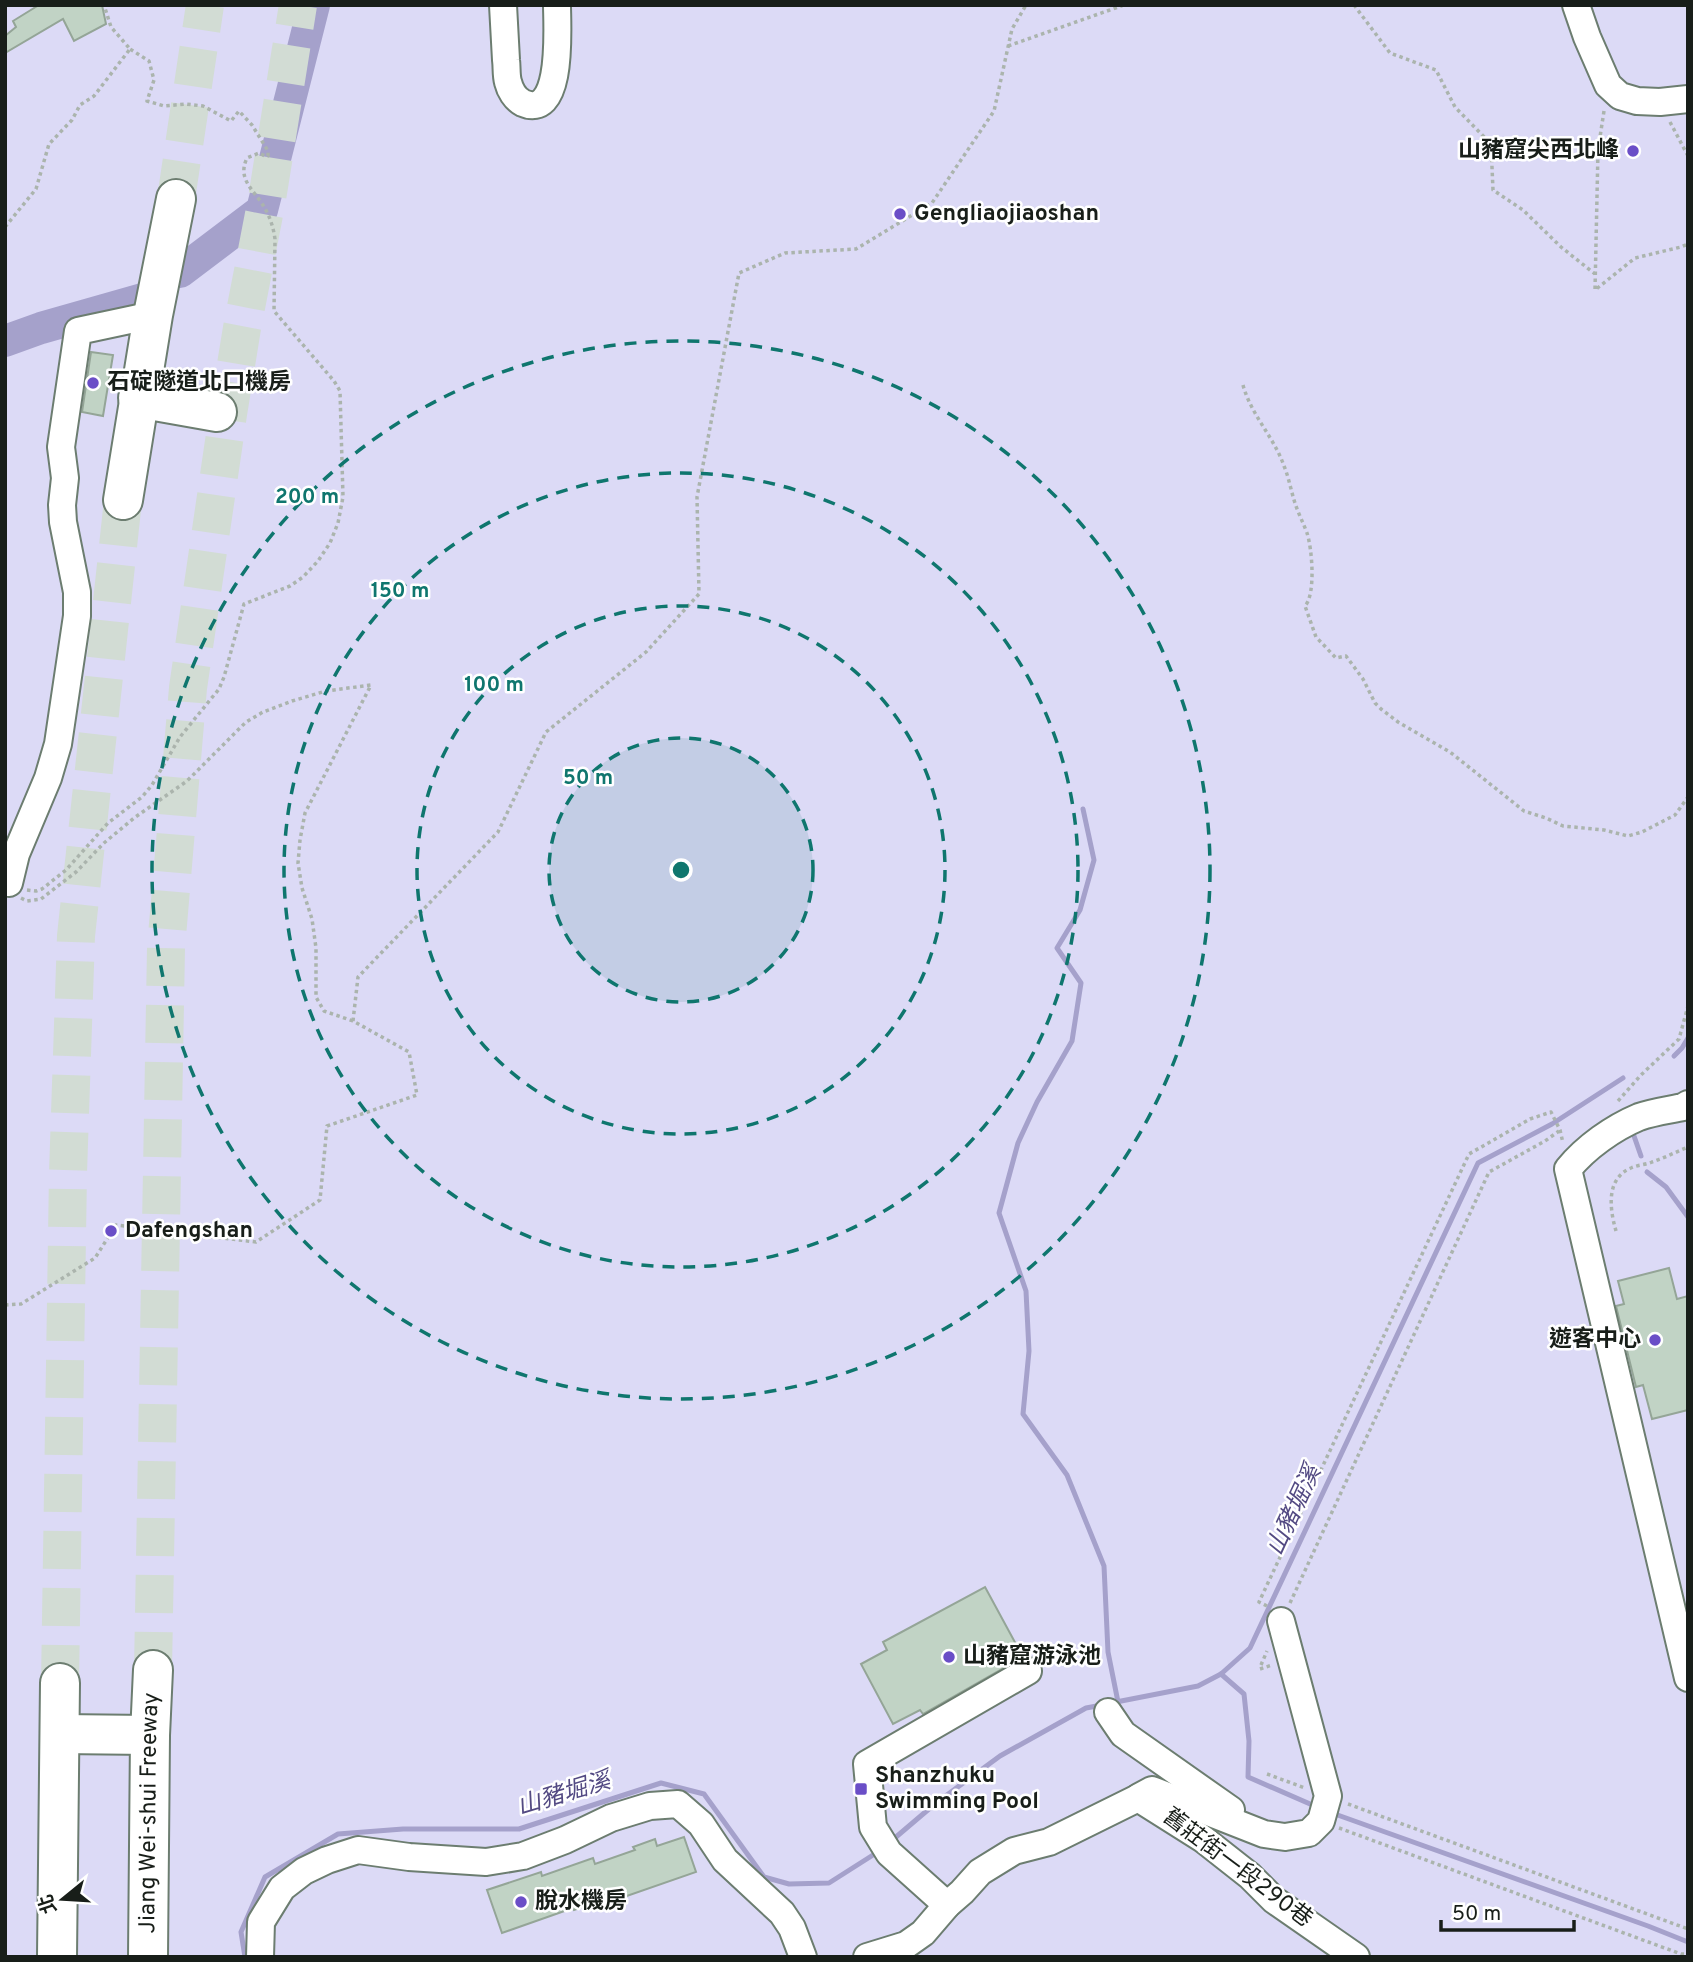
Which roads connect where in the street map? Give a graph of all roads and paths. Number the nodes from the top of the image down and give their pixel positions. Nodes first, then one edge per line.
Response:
1 (104, 5) edge
2 (503, 5) edge
3 (557, 5) edge
4 (1026, 5) edge
5 (1124, 5) edge
6 (1354, 5) edge
7 (1576, 5) edge
8 (1008, 46) junction
9 (130, 49) junction
10 (1608, 85) junction
11 (1688, 99) edge
12 (1660, 102) junction
13 (1688, 156) edge
14 (176, 199) tunnel mouth
15 (5, 228) edge
16 (1688, 244) edge
17 (1595, 274) junction
18 (153, 315) junction
19 (1243, 385) dead end
20 (138, 398) junction
21 (217, 412) dead end
22 (123, 500) tunnel mouth
23 (1688, 797) edge
24 (9, 883) junction
25 (1688, 1006) edge
26 (354, 1021) junction
27 (1688, 1104) edge
28 (1560, 1130) junction
29 (1609, 1133) junction
30 (1688, 1147) edge
31 (1568, 1169) junction
32 (1616, 1231) dead end
33 (5, 1305) edge
34 (1259, 1602) dead end
35 (1281, 1621) junction
36 (1261, 1665) dead end
37 (153, 1670) tunnel mouth
38 (1028, 1671) dead end
39 (1688, 1678) edge
40 (60, 1683) tunnel mouth
41 (1108, 1712) dead end
42 (60, 1734) junction
43 (149, 1735) junction
44 (1267, 1774) dead end
45 (1138, 1798) junction
46 (1324, 1809) junction
47 (1264, 1834) junction
48 (947, 1905) junction
49 (1688, 1929) edge
50 (58, 1941) edge
51 (1688, 1954) edge
52 (148, 1957) edge
53 (260, 1957) edge
54 (803, 1957) edge
55 (867, 1957) edge
56 (1356, 1957) edge

1 - 9 path
2 - 3 street
4 - 8 path
5 - 8 path
6 - 17 path
7 - 10 street
8 - 26 path
9 - 15 path
9 - 24 path
10 - 12 street
10 - 17 path
11 - 12 street
12 - 13 path
14 - 18 highway
16 - 17 path
18 - 20 highway
18 - 24 street
19 - 23 path
20 - 21 highway
20 - 22 highway
24 - 26 path
25 - 29 path
26 - 33 path
27 - 29 street
28 - 31 path
28 - 34 path
28 - 35 path
29 - 31 street
30 - 32 path
31 - 39 street
35 - 36 path
35 - 46 street
37 - 43 highway, Jiang Wei-shui Freeway
38 - 48 street
40 - 42 highway
41 - 47 street
42 - 43 highway
42 - 50 highway
43 - 52 highway, Jiang Wei-shui Freeway
44 - 46 path
45 - 47 street
45 - 48 street, 舊莊街一段290巷
45 - 56 street, 舊莊街一段290巷
46 - 47 street
46 - 49 path
46 - 51 path
48 - 55 street, 舊莊街一段290巷
53 - 54 street

